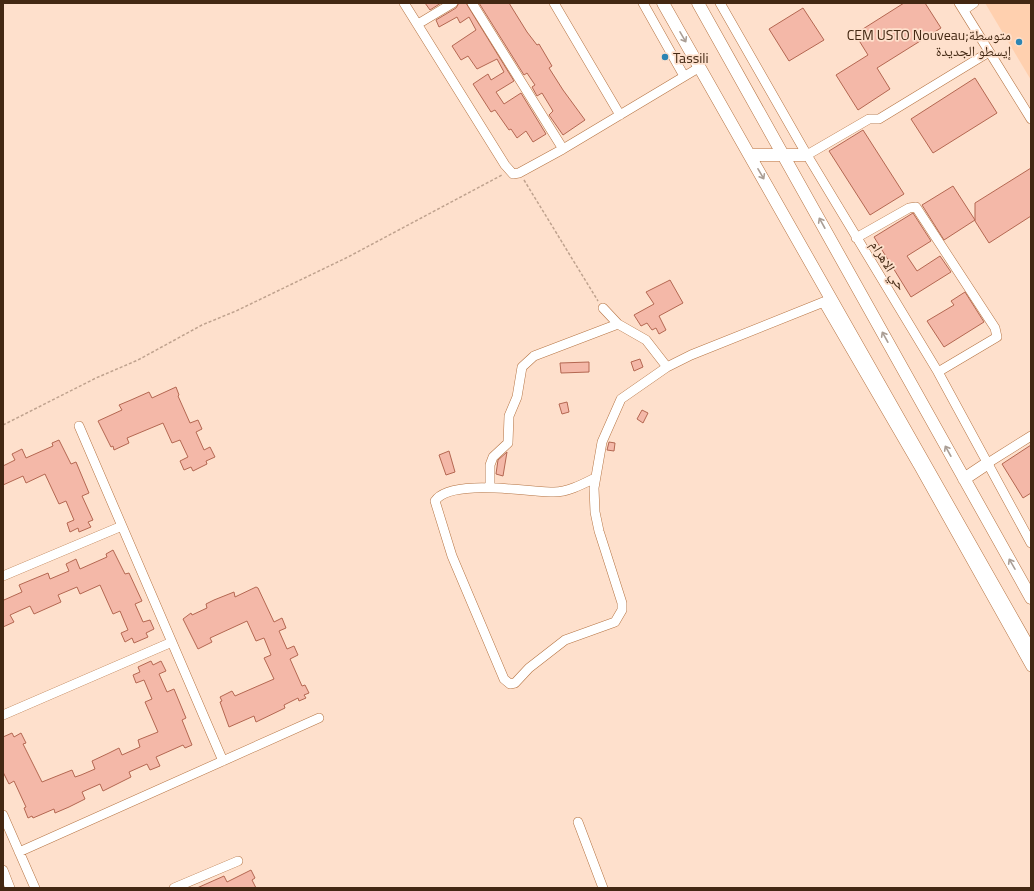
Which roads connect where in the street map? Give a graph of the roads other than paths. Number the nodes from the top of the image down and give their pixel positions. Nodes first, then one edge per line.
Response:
1 (404, 3) edge
2 (454, 3) edge
3 (472, 3) edge
4 (554, 3) edge
5 (643, 3) edge
6 (663, 3) edge
7 (698, 3) edge
8 (720, 3) edge
9 (974, 3) edge
10 (961, 7) edge
11 (418, 24) junction
12 (989, 52) junction
13 (700, 67) junction
14 (684, 76) junction
15 (620, 115) junction
16 (1031, 119) edge
17 (563, 149) junction
18 (750, 155) junction
19 (784, 155) junction
20 (807, 155) junction
21 (856, 238) junction
22 (827, 300) junction
23 (602, 308) road end
24 (618, 324) junction
25 (667, 368) junction
26 (938, 372) junction
27 (79, 426) dead end
28 (1031, 436) edge
29 (988, 463) junction
30 (595, 478) junction
31 (964, 479) junction
32 (490, 487) junction
33 (122, 526) junction
34 (1031, 543) edge
35 (3, 576) edge
36 (1031, 598) edge
37 (172, 642) junction
38 (1031, 650) edge
39 (1031, 667) edge
40 (3, 715) edge
41 (319, 718) dead end
42 (223, 761) junction
43 (3, 815) edge
44 (578, 822) dead end
45 (19, 852) junction
46 (238, 861) dead end
47 (3, 870) edge
48 (10, 888) edge
49 (35, 888) edge
50 (174, 888) edge
51 (603, 888) edge

1 - 11 street
2 - 11 street
3 - 17 street
4 - 15 street
5 - 14 street
6 -> 13 main road
7 - 19 main road
8 - 20 street, حي الاهرام
9 - 10 street
10 - 12 street
11 - 17 street
12 - 16 street
12 - 20 street
13 - 14 street
13 - 18 main road
14 - 15 street
15 - 17 street
18 - 19 main road
18 -> 22 main road
19 - 20 main road
31 -> 19 main road
20 - 21 street, حي الاهرام
21 - 26 street, حي الاهرام
21 - 26 street
22 - 25 street
22 - 38 main road
22 - 39 street
23 - 24 street
24 - 25 street
24 - 32 street
25 - 30 street
26 - 29 street, حي الاهرام
27 - 33 street
28 - 29 street
29 - 31 main road
29 - 34 street, حي الاهرام
30 - 32 street
30 - 32 street
36 -> 31 main road
33 - 35 street
33 - 37 street
37 - 40 street
37 - 42 street
41 - 42 street
42 - 45 street
43 - 45 street
44 - 51 street
45 - 49 street
46 - 50 street
47 - 48 street

